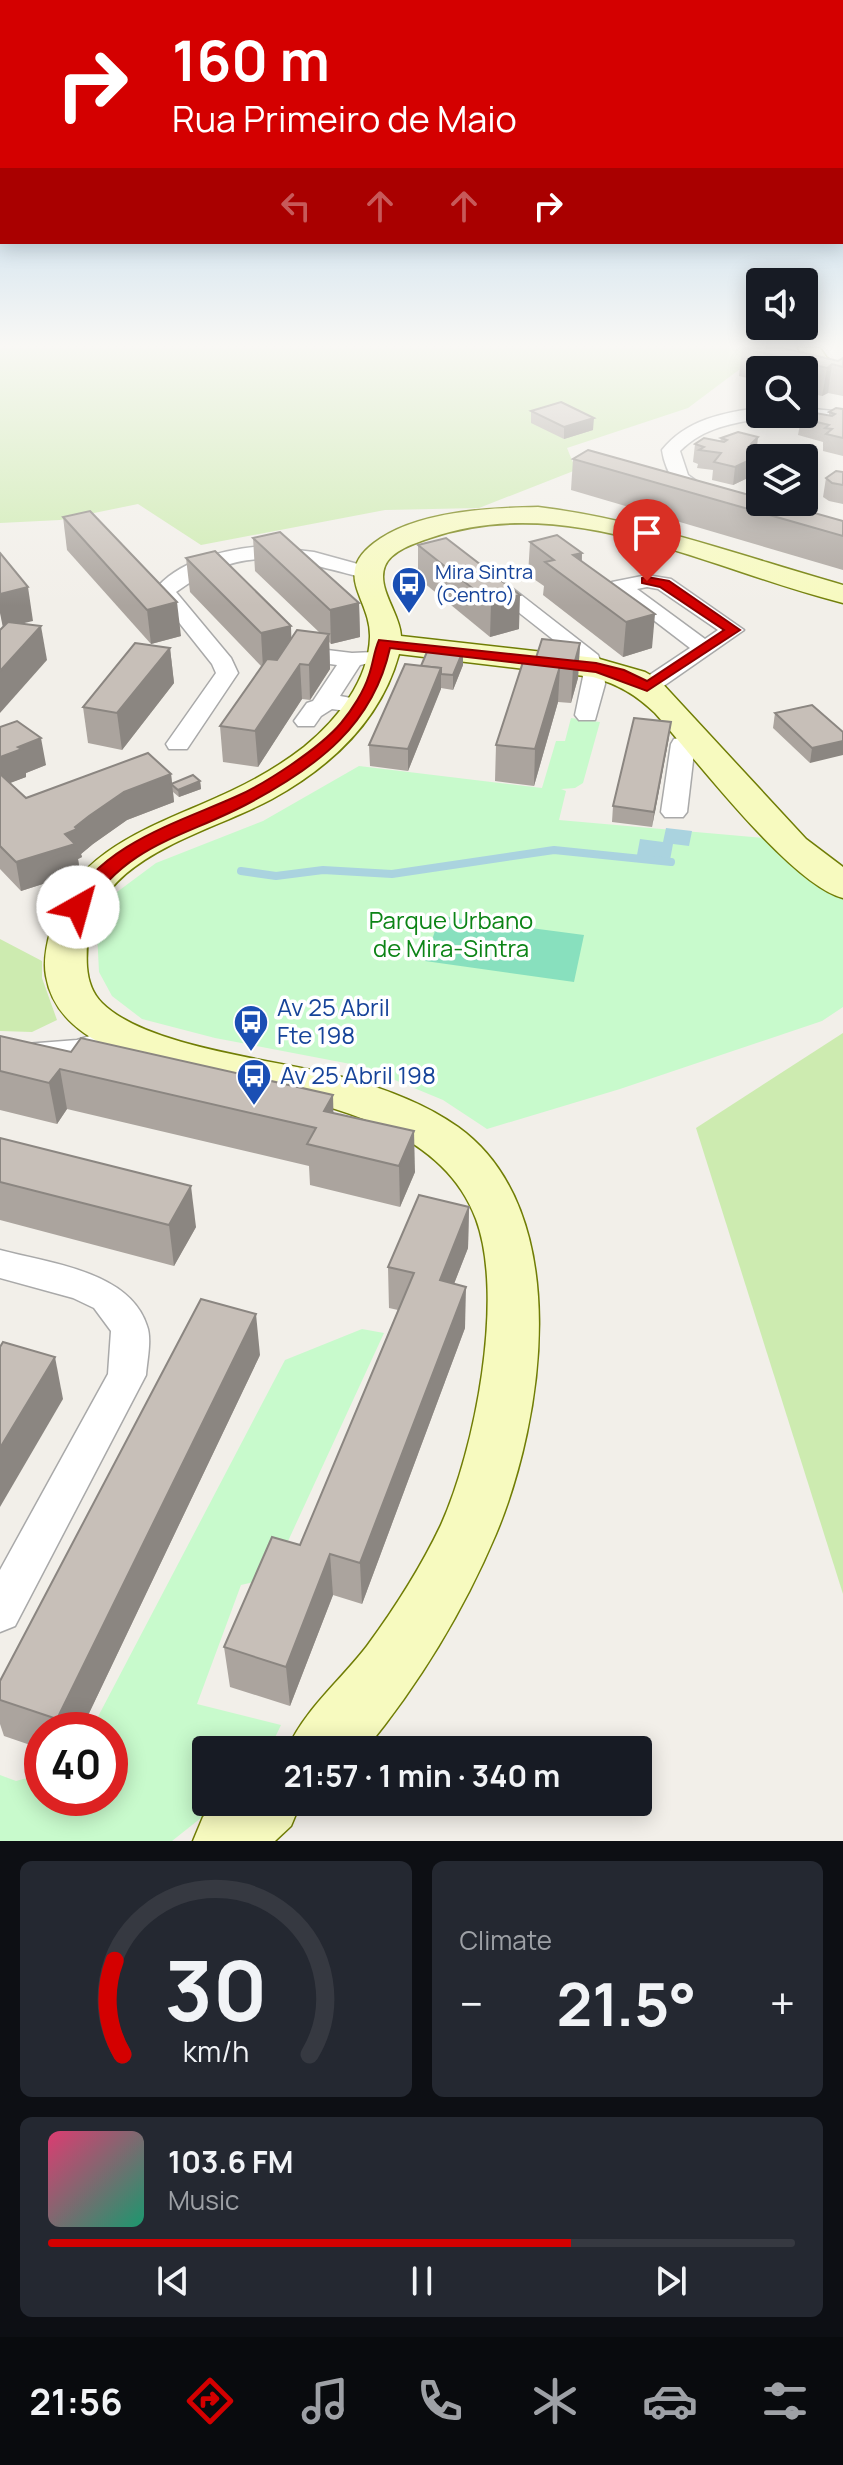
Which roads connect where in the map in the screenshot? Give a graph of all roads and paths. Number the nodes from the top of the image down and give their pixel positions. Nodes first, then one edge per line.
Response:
1 (685, 434) edge
2 (728, 506) edge
3 (205, 564) junction
4 (474, 568) edge
5 (369, 573) junction
6 (227, 587) edge
7 (843, 594) edge
8 (283, 643) edge
9 (376, 643) junction
10 (705, 649) junction
11 (596, 668) junction
12 (647, 687) junction
13 (343, 704) junction
14 (587, 715) dead end
15 (306, 721) dead end
16 (178, 744) dead end
17 (683, 744) dead end
18 (674, 812) dead end
19 (843, 886) edge
20 (122, 1036) junction
21 (0, 1057) edge
22 (0, 1264) edge
23 (0, 1612) edge
24 (335, 1736) edge
25 (253, 1816) edge
26 (227, 1841) edge

1 - 2 street
3 - 5 street
3 - 6 street
3 - 16 street
4 - 11 street
5 - 7 street
5 - 9 street
8 - 9 street
9 - 11 street
9 - 13 street
10 - 10 street
10 - 12 street
11 - 12 street
11 - 14 street
12 - 19 street
13 - 15 street
13 - 20 street
17 - 18 street
20 - 21 street
20 - 24 street
22 - 23 street
25 - 26 street

